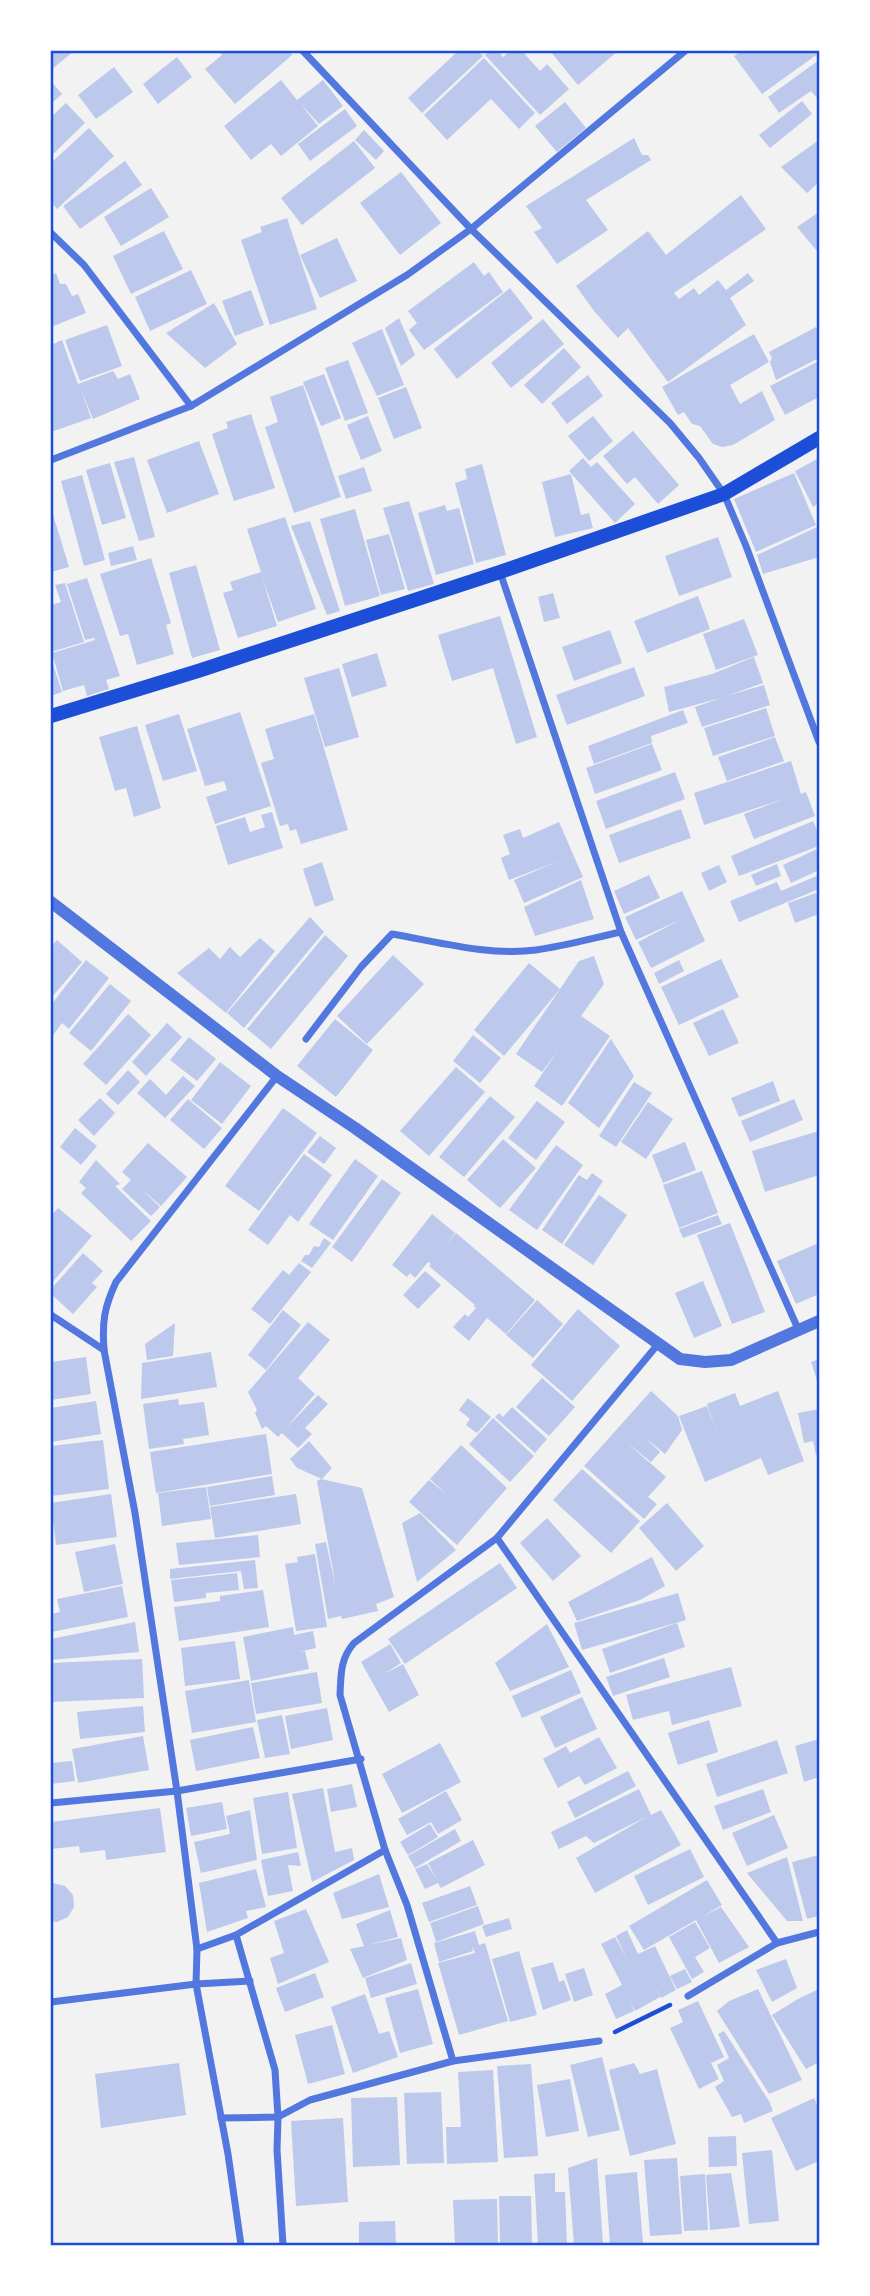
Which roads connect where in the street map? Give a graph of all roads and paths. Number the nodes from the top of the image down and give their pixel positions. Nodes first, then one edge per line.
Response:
1 (303, 51) edge
2 (685, 51) edge
3 (471, 229) junction
4 (51, 233) edge
5 (191, 406) junction
6 (819, 438) edge
7 (51, 460) edge
8 (724, 494) junction
9 (500, 572) junction
10 (51, 716) edge
11 (819, 743) edge
12 (51, 902) edge
13 (621, 932) junction
14 (306, 1039) dead end
15 (277, 1076) junction
16 (51, 1315) edge
17 (819, 1321) edge
18 (799, 1331) junction
19 (659, 1343) junction
20 (104, 1350) junction
21 (498, 1538) junction
22 (361, 1759) junction
23 (177, 1791) junction
24 (51, 1803) edge
25 (385, 1850) junction
26 (819, 1932) edge
27 (236, 1935) junction
28 (777, 1943) junction
29 (197, 1949) junction
30 (250, 1980) junction
31 (196, 1984) junction
32 (688, 1996) joint
33 (51, 2003) edge
34 (599, 2041) joint
35 (453, 2061) junction
36 (278, 2117) junction
37 (220, 2118) junction
38 (242, 2245) edge
39 (283, 2245) edge

1 - 3 street
2 - 3 street
3 - 5 street
3 - 8 street
4 - 5 street
5 - 7 street
6 - 8 main road
8 - 9 main road
8 - 11 street
9 - 10 main road
9 - 13 street
12 - 15 street
13 - 14 street
13 - 18 street
15 - 19 street
15 - 20 street
16 - 20 street
17 - 18 street
18 - 19 street
19 - 21 street
20 - 23 street
21 - 22 street
21 - 28 street
22 - 23 street
22 - 25 street
23 - 24 street
23 - 29 street
25 - 27 street
25 - 35 street
26 - 28 street
27 - 29 street
27 - 30 street
28 - 32 street
29 - 31 street
30 - 31 street
30 - 36 street
31 - 33 street
31 - 37 street
32 - 34 path
34 - 35 street
35 - 36 street
36 - 37 street
36 - 39 street
37 - 38 street

